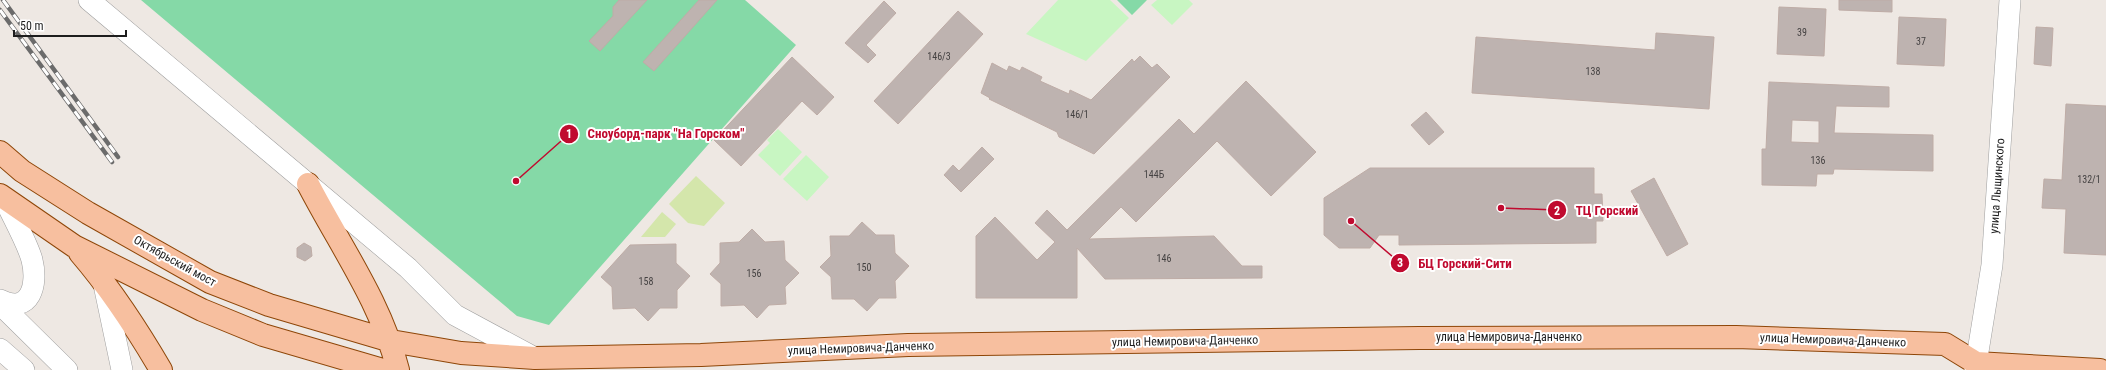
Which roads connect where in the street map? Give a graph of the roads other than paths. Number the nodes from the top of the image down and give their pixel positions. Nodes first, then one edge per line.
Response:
1 (89, 0) edge
2 (2010, 0) edge
3 (0, 152) edge
4 (308, 184) junction
5 (2, 196) edge
6 (74, 246) junction
7 (103, 280) junction
8 (0, 300) edge
9 (0, 304) edge
10 (391, 341) junction
11 (146, 343) junction
12 (0, 349) edge
13 (535, 358) junction
14 (1972, 368) edge
15 (24, 370) edge
16 (67, 370) edge
17 (122, 370) edge
18 (154, 370) edge
19 (161, 370) edge
20 (383, 370) edge
21 (398, 370) edge
22 (2100, 370) edge

1 - 4 street
2 - 14 street, улица Лыщинского
3 - 10 main road, Октябрьский мост
4 - 10 main road
4 - 13 street
5 - 6 main road
5 - 8 street
6 - 7 main road
6 - 20 main road
7 - 11 main road
7 - 17 street
9 - 16 street
10 - 13 main road, улица Немировича-Данченко
10 - 21 main road
11 - 18 main road
11 - 19 main road
12 - 15 street
13 - 14 main road, улица Немировича-Данченко
14 - 22 main road, улица Немировича-Данченко

